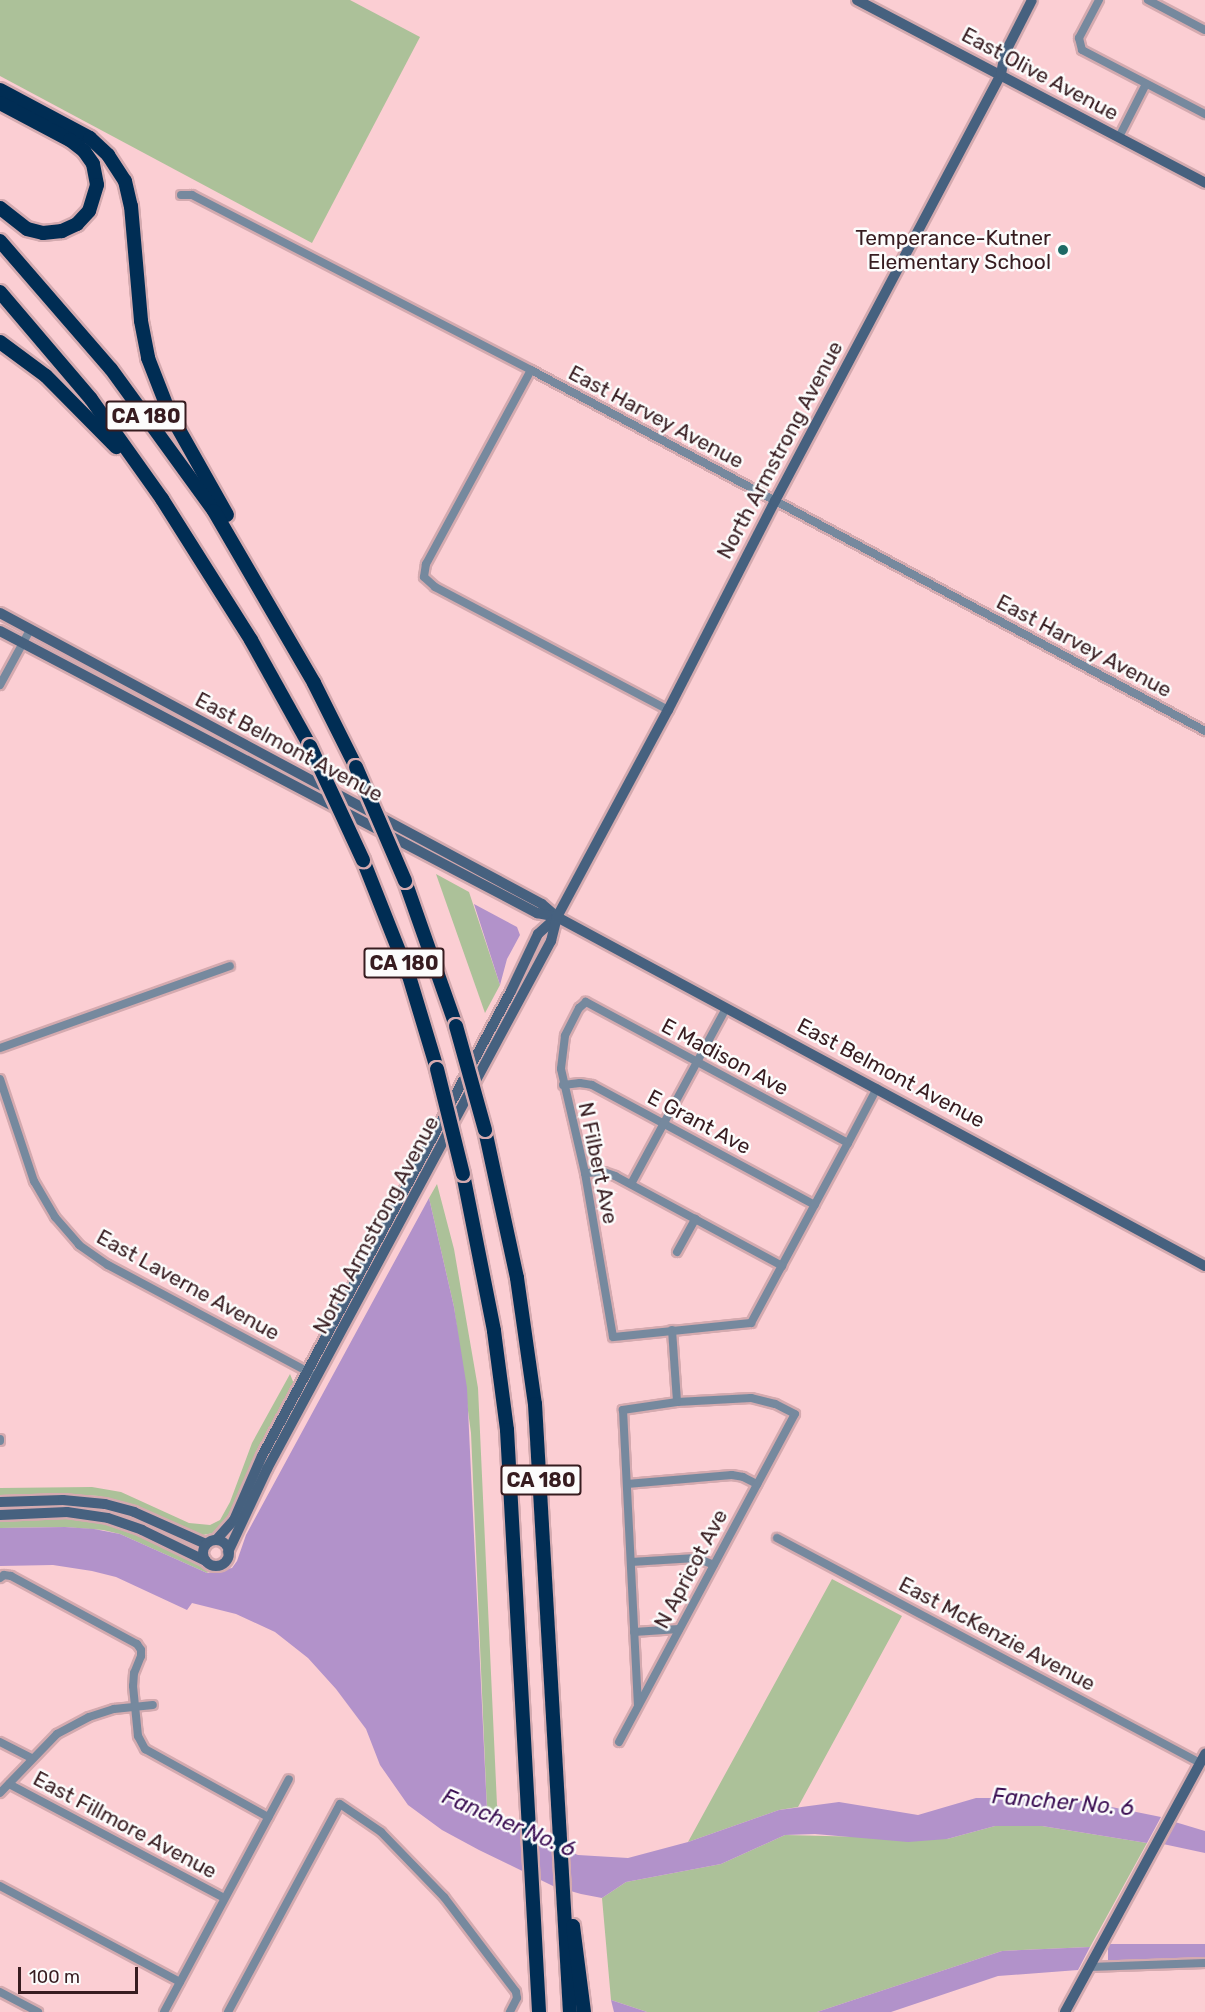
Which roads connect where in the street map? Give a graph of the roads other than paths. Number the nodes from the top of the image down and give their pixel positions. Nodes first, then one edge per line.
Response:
1 (857, 0) edge
2 (1032, 0) edge
3 (1099, 0) edge
4 (1148, 0) edge
5 (1205, 30) edge
6 (1001, 74) junction
7 (1146, 84) junction
8 (0, 90) edge
9 (0, 103) edge
10 (1205, 114) edge
11 (1119, 137) junction
12 (1205, 183) edge
13 (182, 195) dead end
14 (0, 208) edge
15 (0, 241) edge
16 (0, 292) edge
17 (0, 342) edge
18 (531, 370) junction
19 (775, 501) junction
20 (191, 543) junction
21 (271, 606) junction
22 (0, 613) edge
23 (30, 630) junction
24 (0, 631) edge
25 (23, 643) junction
26 (0, 685) edge
27 (668, 710) junction
28 (1205, 731) edge
29 (557, 917) junction
30 (230, 966) dead end
31 (586, 1002) joint
32 (726, 1008) junction
33 (0, 1048) edge
34 (697, 1062) junction
35 (0, 1079) edge
36 (563, 1085) junction
37 (877, 1088) junction
38 (664, 1123) junction
39 (848, 1143) junction
40 (585, 1173) junction
41 (631, 1184) junction
42 (815, 1205) junction
43 (695, 1219) junction
44 (677, 1252) dead end
45 (782, 1266) junction
46 (1205, 1266) edge
47 (672, 1330) junction
48 (312, 1374) junction
49 (677, 1402) junction
50 (757, 1484) junction
51 (627, 1485) junction
52 (0, 1502) edge
53 (0, 1515) edge
54 (777, 1538) dead end
55 (211, 1542) junction
56 (228, 1552) junction
57 (206, 1561) junction
58 (631, 1562) junction
59 (714, 1565) junction
60 (2, 1577) edge
61 (679, 1629) junction
62 (634, 1632) junction
63 (136, 1705) junction
64 (153, 1705) dead end
65 (638, 1705) junction
66 (0, 1742) edge
67 (619, 1742) dead end
68 (32, 1758) junction
69 (1202, 1758) edge
70 (289, 1779) dead end
71 (9, 1784) junction
72 (0, 1793) edge
73 (268, 1817) junction
74 (0, 1886) edge
75 (224, 1898) junction
76 (562, 1903) junction
77 (1205, 1963) edge
78 (1089, 1967) junction
79 (180, 1982) junction
80 (0, 1992) edge
81 (38, 2012) edge
82 (164, 2012) edge
83 (228, 2012) edge
84 (510, 2012) edge
85 (540, 2012) edge
86 (570, 2012) edge
87 (584, 2012) edge
88 (1065, 2012) edge

1 - 6 main road, East Olive Avenue
2 - 6 main road, North Armstrong Avenue
3 - 7 street
4 - 5 street
6 - 11 main road, East Olive Avenue
6 - 19 main road, North Armstrong Avenue
7 - 10 street
7 - 11 street
8 - 21 highway
9 - 14 highway
11 - 12 main road, East Olive Avenue
13 - 18 street, East Harvey Avenue
15 - 21 highway, CA 180
16 - 20 highway, CA 180
17 - 20 highway
18 - 19 street, East Harvey Avenue
18 - 27 street
19 - 27 main road, North Armstrong Avenue
19 - 28 street, East Harvey Avenue
20 - 85 highway, CA 180, bridge
21 - 76 highway, CA 180, bridge
22 - 23 main road, East Belmont Avenue
23 - 25 street
23 - 29 main road, East Belmont Avenue
24 - 25 main road, East Belmont Avenue
25 - 26 street
25 - 29 main road, East Belmont Avenue
27 - 29 main road, North Armstrong Avenue
29 - 32 main road, East Belmont Avenue
29 - 48 main road, North Armstrong Avenue
30 - 33 street
31 - 34 street, E Madison Ave
31 - 36 street, N Filbert Ave
32 - 34 street
32 - 37 main road, East Belmont Avenue
34 - 38 street
34 - 39 street, E Madison Ave
35 - 48 street, East Laverne Avenue
36 - 38 street, E Grant Ave
36 - 40 street, N Filbert Ave
37 - 39 street
37 - 46 main road, East Belmont Avenue
38 - 41 street
38 - 42 street, E Grant Ave
39 - 42 street
40 - 41 street
40 - 47 street, N Filbert Ave
41 - 43 street
42 - 45 street
43 - 44 street
43 - 45 street
45 - 47 street
47 - 49 street
48 - 55 main road, North Armstrong Avenue
48 - 56 main road, North Armstrong Avenue
49 - 50 street, N Apricot Ave
49 - 51 street
50 - 51 street
50 - 59 street, N Apricot Ave
51 - 58 street
52 - 55 main road
53 - 57 main road
54 - 69 street, East McKenzie Avenue
55 - 56 main road
55 - 57 main road
56 - 57 main road
58 - 59 street
58 - 62 street
59 - 61 street, N Apricot Ave
60 - 63 street
61 - 62 street
61 - 65 street, N Apricot Ave
62 - 65 street
63 - 64 street
63 - 68 street
63 - 73 street
65 - 67 street, N Apricot Ave
66 - 68 street, East Fillmore Avenue
68 - 71 street
69 - 78 main road
70 - 73 street
71 - 72 street
71 - 75 street, East Fillmore Avenue
73 - 75 street
74 - 79 street
75 - 79 street
76 - 86 highway, CA 180
76 - 87 highway
77 - 78 street
78 - 88 main road
79 - 82 street
80 - 81 street
83 - 84 street

